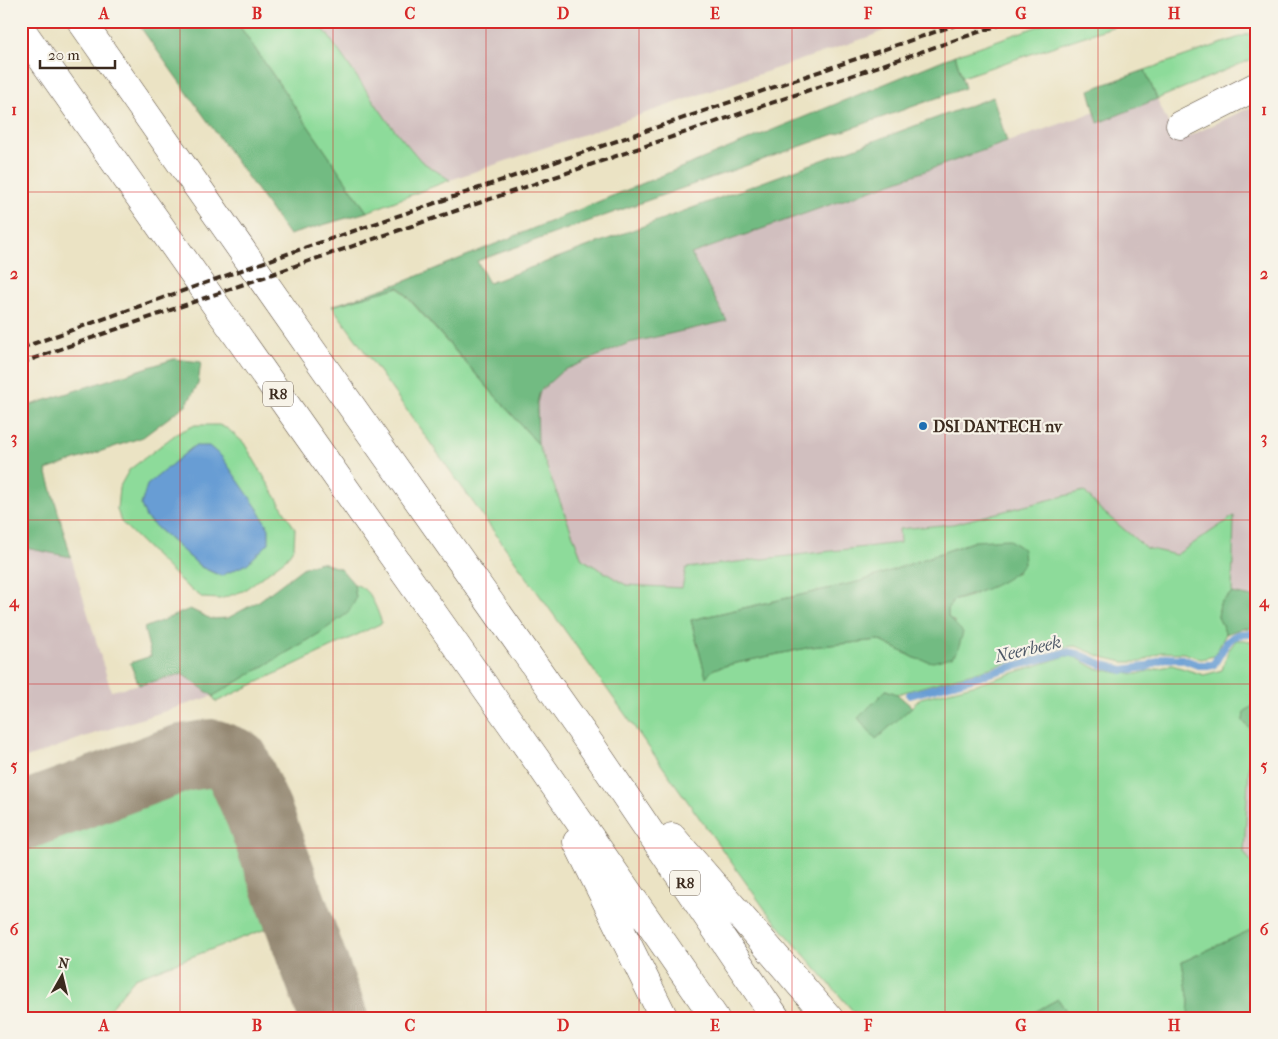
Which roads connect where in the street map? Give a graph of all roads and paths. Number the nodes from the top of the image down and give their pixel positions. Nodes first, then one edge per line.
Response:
1 (81, 21) edge
2 (21, 29) edge
3 (1257, 86) edge
4 (1180, 126) dead end
5 (593, 748) junction
6 (536, 759) junction
7 (664, 1018) edge
8 (715, 1018) edge
9 (776, 1018) edge
10 (829, 1018) edge

1 - 5 main road, R8
2 - 6 main road, R8
3 - 4 main road
5 - 9 main road, R8
5 - 10 main road
6 - 7 main road
6 - 8 main road, R8

